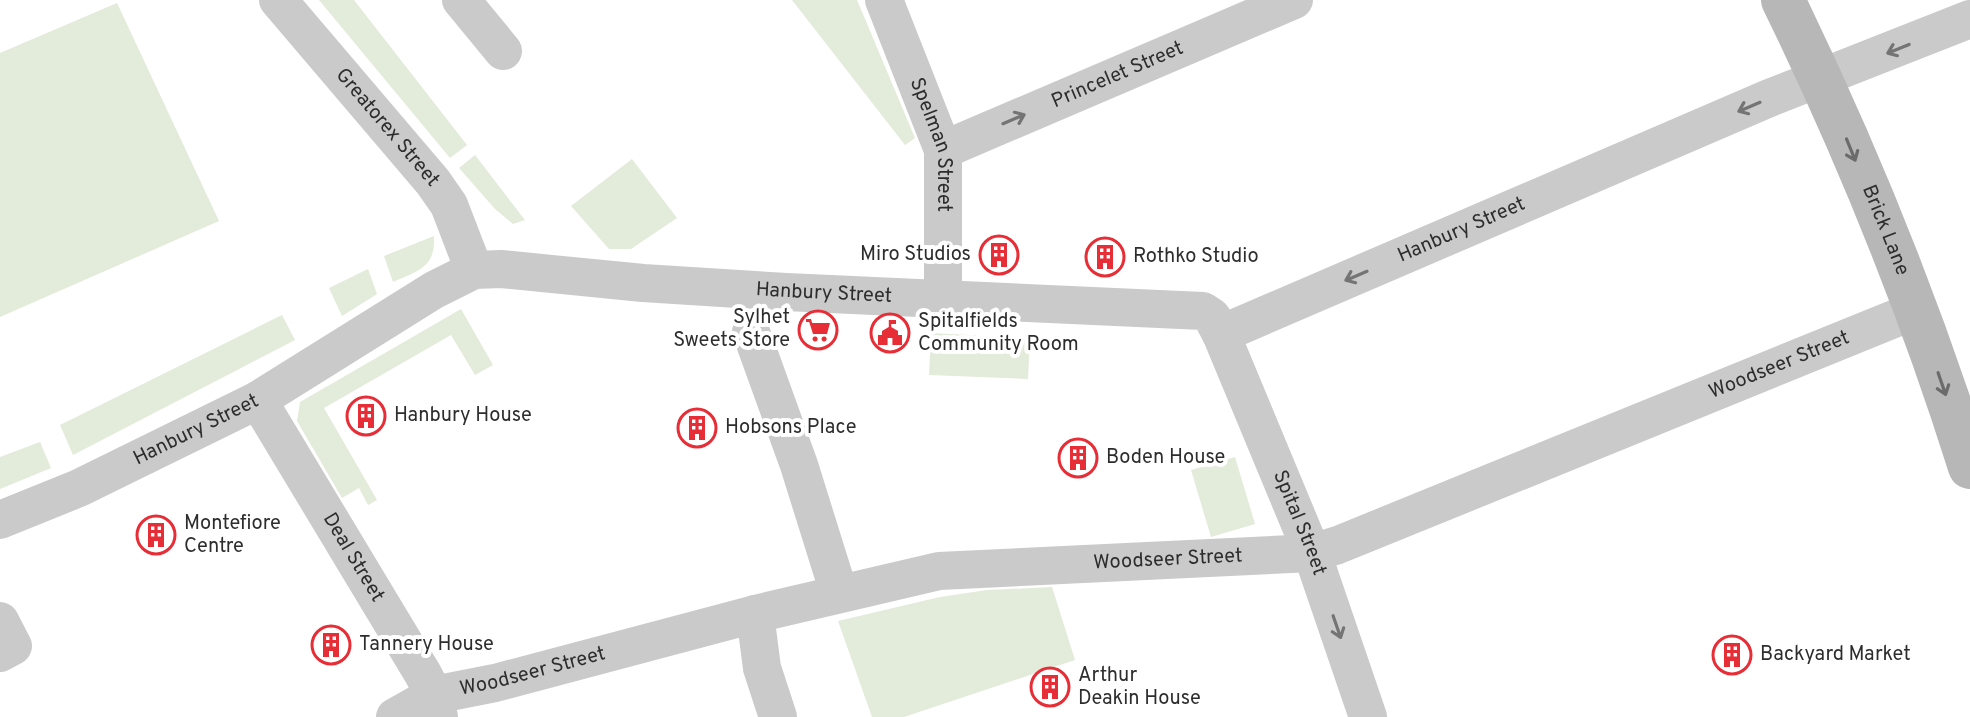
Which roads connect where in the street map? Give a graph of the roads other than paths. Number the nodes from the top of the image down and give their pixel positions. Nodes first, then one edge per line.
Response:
1 (278, 0) edge
2 (461, 0) edge
3 (884, 0) edge
4 (1294, 0) edge
5 (1783, 0) edge
6 (1970, 19) edge
7 (503, 51) dead end
8 (1821, 78) junction
9 (943, 150) junction
10 (474, 270) junction
11 (943, 298) junction
12 (1916, 310) junction
13 (751, 332) dead end
14 (1221, 334) junction
15 (258, 400) junction
16 (1970, 467) edge
17 (0, 520) edge
18 (1312, 553) junction
19 (839, 593) junction
20 (755, 614) junction
21 (0, 621) edge
22 (0, 653) edge
23 (436, 706) edge
24 (395, 717) edge
25 (778, 717) edge
26 (1368, 717) edge

1 - 10 street, Greatorex Street
2 - 7 street
3 - 9 street, Spelman Street
9 -> 4 street, Princelet Street
5 - 8 main road, Brick Lane
6 -> 8 street, Hanbury Street
8 -> 12 main road, Brick Lane
8 -> 14 street, Hanbury Street
9 - 11 street, Spelman Street
10 - 11 street, Hanbury Street
10 - 15 street, Hanbury Street
11 - 14 street, Hanbury Street
12 -> 16 main road, Brick Lane
12 - 18 street, Woodseer Street
13 - 19 street
14 - 18 street, Spital Street
15 - 17 street, Hanbury Street
15 - 23 street, Deal Street
18 - 19 street, Woodseer Street
18 -> 26 street, Spital Street
19 - 20 street, Woodseer Street
20 - 23 street, Woodseer Street
20 - 25 street
21 - 22 street
23 - 24 street, Woodseer Street

